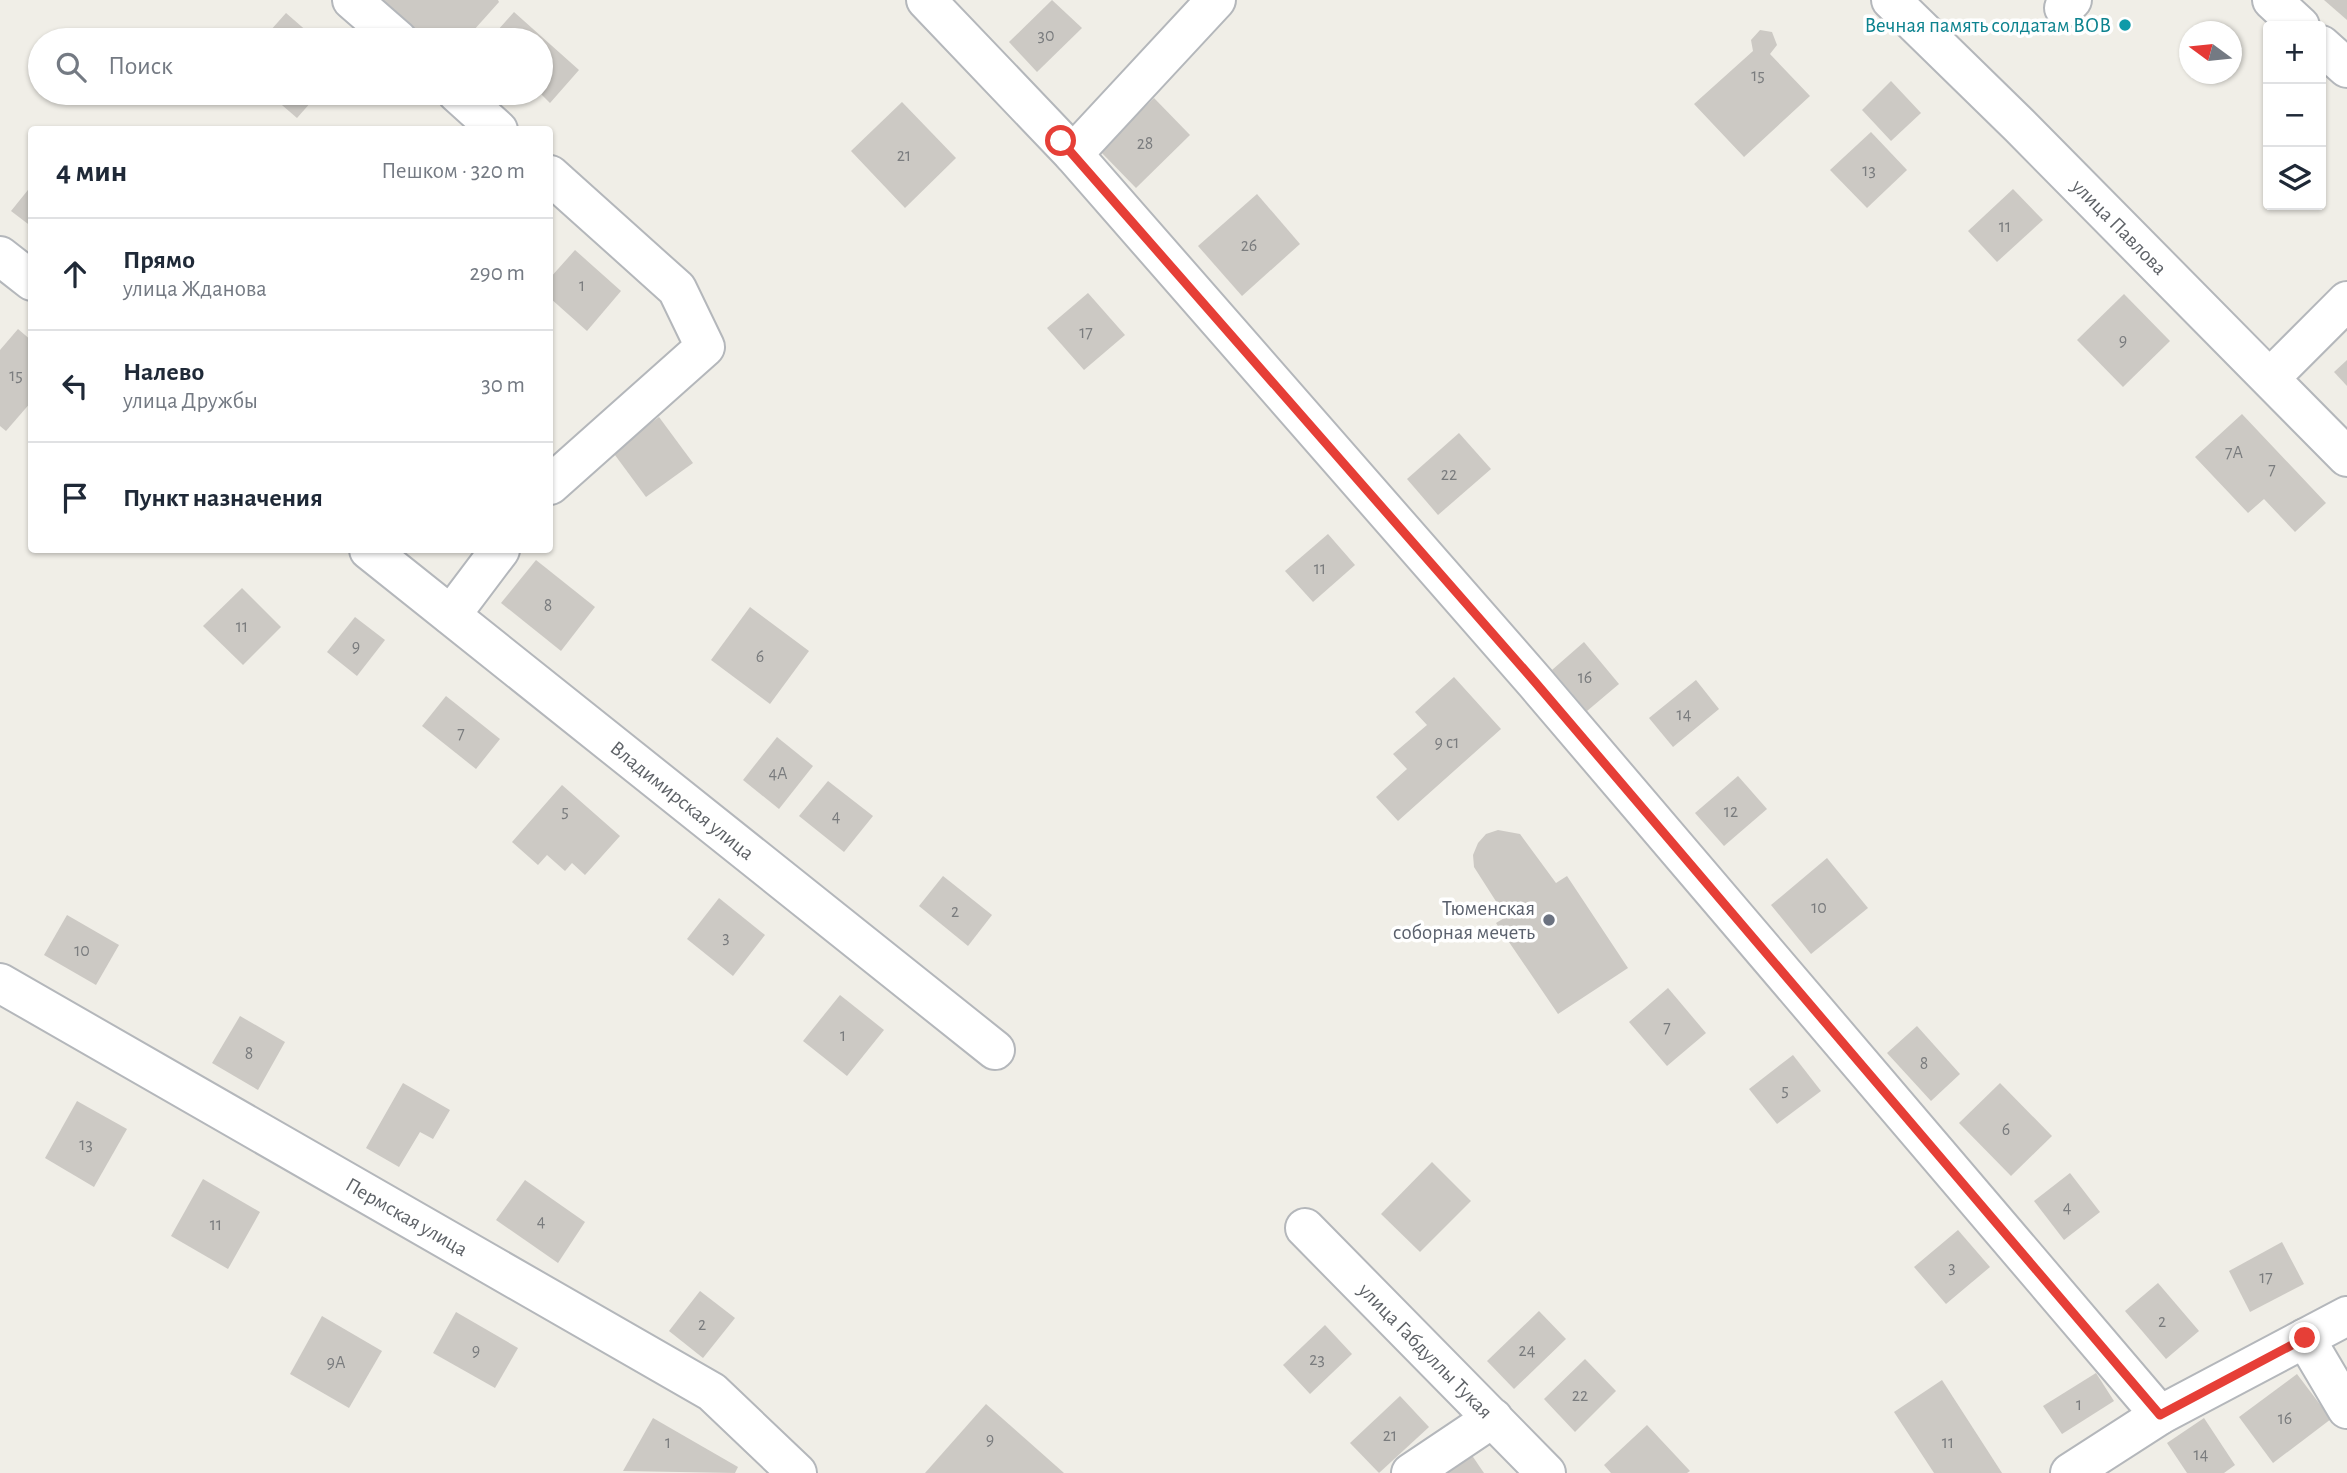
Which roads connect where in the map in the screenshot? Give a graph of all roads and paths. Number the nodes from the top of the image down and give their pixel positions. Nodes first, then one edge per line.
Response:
1 (352, 0) edge
2 (926, 0) edge
3 (1216, 0) edge
4 (1891, 0) edge
5 (2272, 0) edge
6 (2295, 21) edge
7 (384, 28) edge
8 (2326, 49) edge
9 (2347, 68) edge
10 (470, 105) edge
11 (494, 126) edge
12 (1073, 154) junction
13 (553, 178) edge
14 (0, 256) edge
15 (28, 278) edge
16 (2347, 301) edge
17 (2271, 377) junction
18 (2347, 457) edge
19 (553, 482) edge
20 (373, 553) edge
21 (498, 553) edge
22 (450, 615) junction
23 (0, 983) edge
24 (995, 1050) dead end
25 (1305, 1228) dead end
26 (2347, 1316) edge
27 (2305, 1338) junction
28 (2347, 1409) edge
29 (2160, 1415) junction
30 (1493, 1418) junction
31 (797, 1473) edge
32 (1411, 1473) edge
33 (1546, 1473) edge
34 (2070, 1473) edge

1 - 7 street
2 - 12 street
3 - 12 street
4 - 17 street, улица Павлова
5 - 6 street
8 - 9 street
10 - 11 street
12 - 29 street
13 - 19 street
14 - 15 street
16 - 17 street
17 - 18 street, улица Павлова
20 - 22 street, Владимирская улица
21 - 22 street
22 - 24 street, Владимирская улица
23 - 31 street, Пермская улица
25 - 30 street, улица Габдуллы Тукая
26 - 27 street
27 - 28 street
27 - 29 street
29 - 34 street
30 - 32 street
30 - 33 street, улица Габдуллы Тукая

